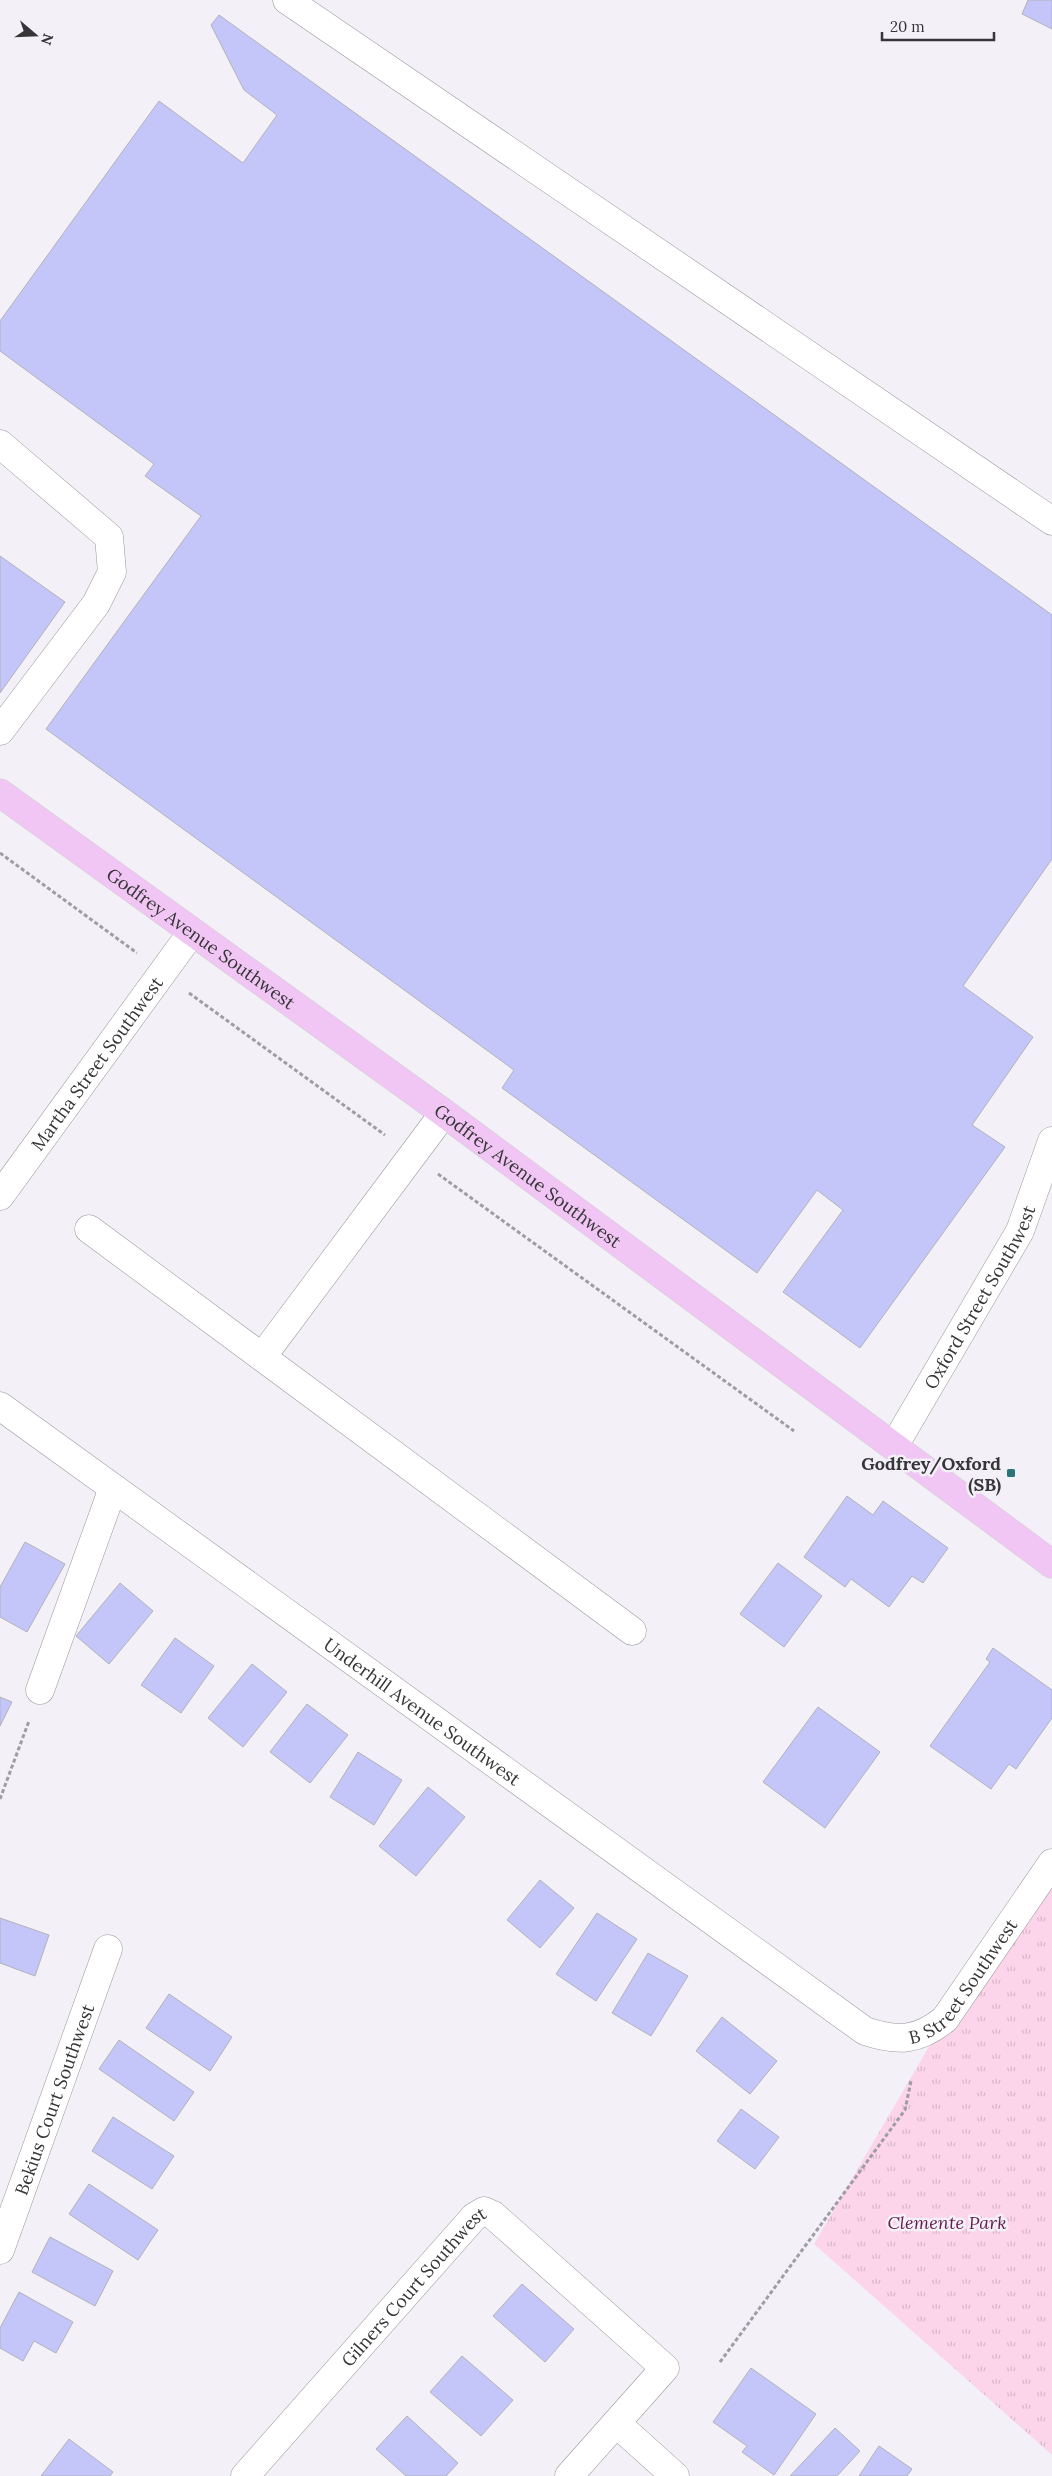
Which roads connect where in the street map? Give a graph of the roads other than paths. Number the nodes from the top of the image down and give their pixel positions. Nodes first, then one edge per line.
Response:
1 (287, 0) edge
2 (0, 444) edge
3 (1052, 521) edge
4 (0, 731) edge
5 (0, 792) edge
6 (192, 932) junction
7 (444, 1113) junction
8 (1052, 1142) edge
9 (0, 1196) edge
10 (90, 1229) dead end
11 (262, 1357) junction
12 (0, 1406) edge
13 (894, 1446) junction
14 (113, 1488) junction
15 (1052, 1564) edge
16 (632, 1631) dead end
17 (40, 1690) road end
18 (1052, 1863) edge
19 (108, 1949) dead end
20 (844, 2018) joint
21 (0, 2250) edge
22 (616, 2423) junction
23 (245, 2476) edge
24 (570, 2476) edge
25 (675, 2476) edge

1 - 3 street
2 - 4 street
5 - 6 main road, Godfrey Avenue Southwest
6 - 7 main road, Godfrey Avenue Southwest
6 - 9 street, Martha Street Southwest
7 - 11 street
7 - 13 main road, Godfrey Avenue Southwest
8 - 13 street, Oxford Street Southwest
10 - 11 street
11 - 16 street
12 - 14 street, Underhill Avenue Southwest
13 - 15 main road, Godfrey Avenue Southwest
14 - 17 street
14 - 20 street, Underhill Avenue Southwest
18 - 20 street, B Street Southwest
19 - 21 street, Bekius Court Southwest
22 - 23 street, Gilners Court Southwest
22 - 24 street
22 - 25 street

